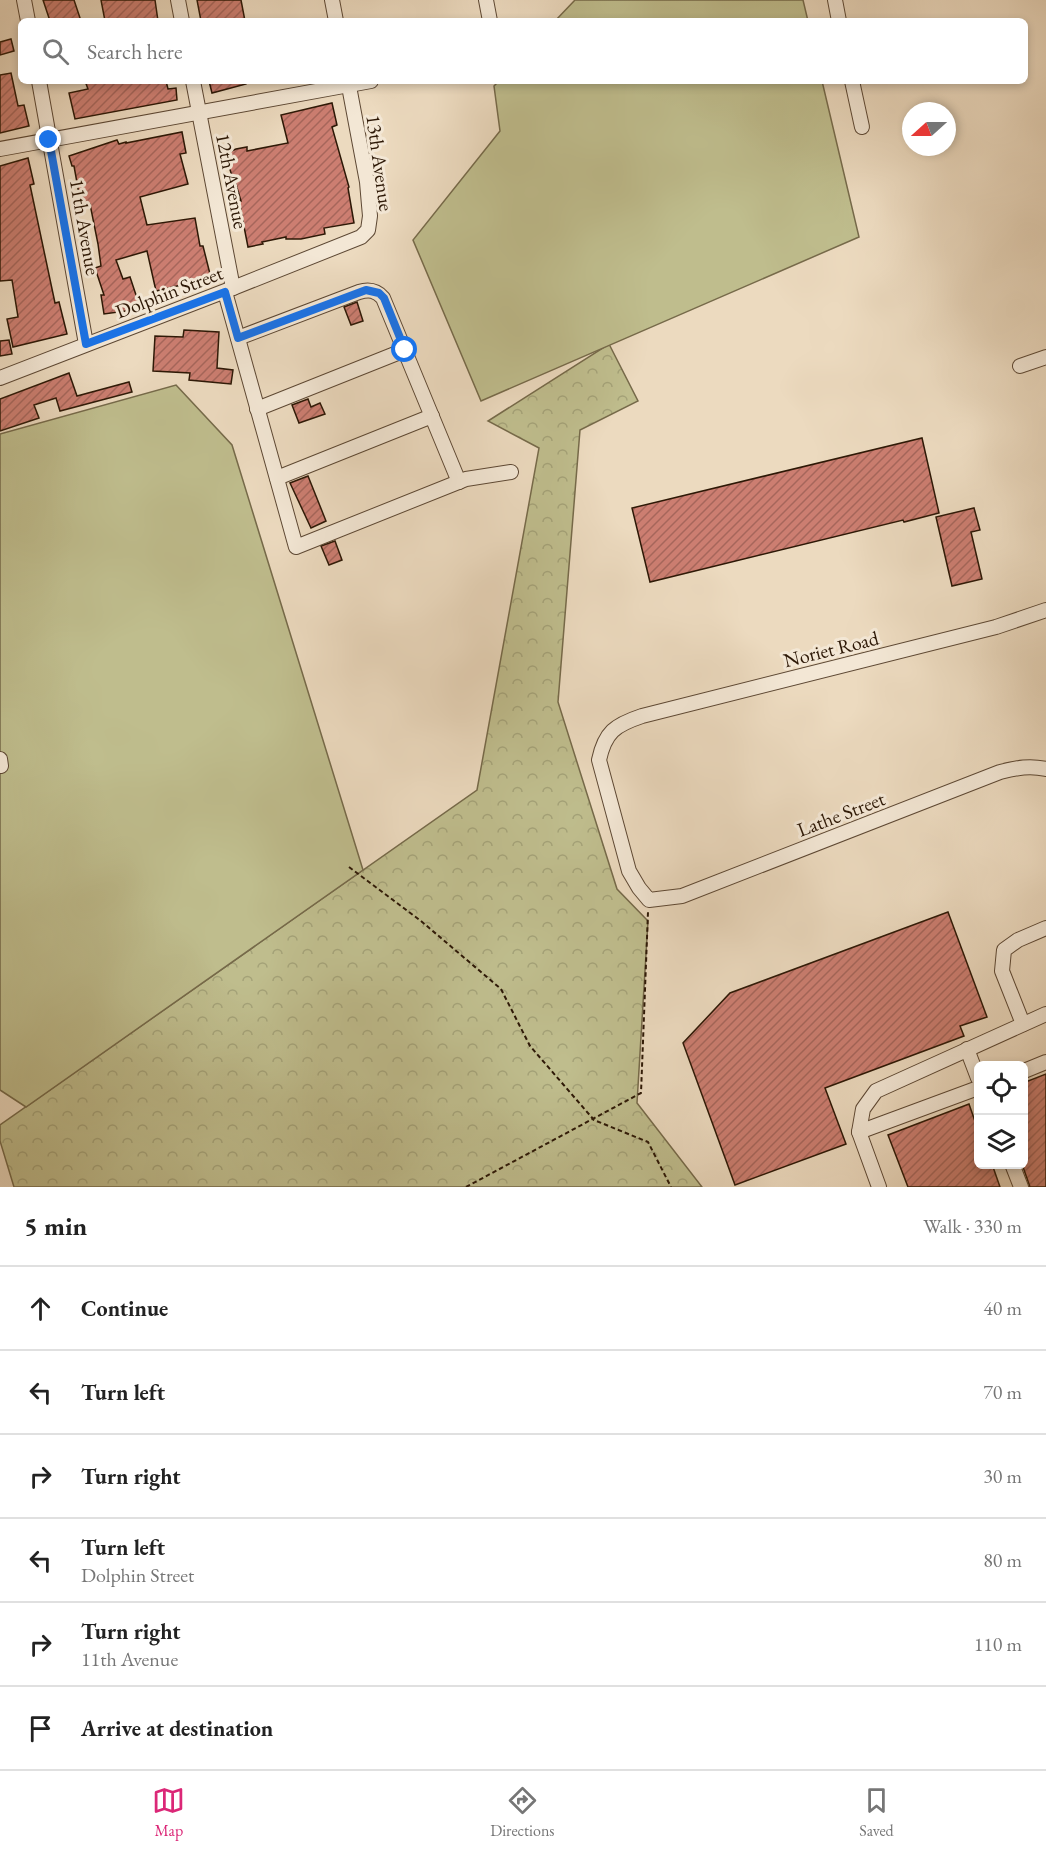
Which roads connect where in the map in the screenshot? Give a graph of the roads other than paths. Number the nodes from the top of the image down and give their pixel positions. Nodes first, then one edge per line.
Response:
1 (24, 0) edge
2 (178, 0) edge
3 (332, 0) edge
4 (486, 0) edge
5 (835, 0) edge
6 (27, 18) edge
7 (181, 18) edge
8 (335, 18) edge
9 (489, 18) edge
10 (838, 18) edge
11 (40, 84) edge
12 (194, 84) edge
13 (343, 84) edge
14 (348, 84) edge
15 (853, 84) edge
16 (199, 112) junction
17 (862, 127) dead end
18 (49, 140) junction
19 (0, 149) edge
20 (352, 241) joint
21 (229, 290) junction
22 (238, 338) junction
23 (86, 344) junction
24 (405, 350) junction
25 (1046, 357) edge
26 (1020, 366) dead end
27 (0, 378) edge
28 (257, 409) junction
29 (432, 416) junction
30 (511, 472) dead end
31 (277, 478) junction
32 (459, 482) junction
33 (1046, 610) edge
34 (1046, 769) edge
35 (649, 900) joint
36 (1046, 928) edge
37 (1046, 1014) edge
38 (1023, 1024) junction
39 (967, 1049) junction
40 (1046, 1062) edge
41 (974, 1067) edge
42 (1028, 1069) edge
43 (974, 1089) edge
44 (859, 1132) junction
45 (1014, 1169) edge
46 (879, 1187) edge
47 (1021, 1187) edge

1 - 6 street
2 - 7 street
3 - 8 street
4 - 9 street
5 - 10 street
11 - 18 street, 11th Avenue
12 - 16 street, 12th Avenue
13 - 16 street
14 - 20 street, 13th Avenue
15 - 17 street
16 - 18 street
16 - 21 street, 12th Avenue
18 - 19 street
18 - 23 street, 11th Avenue
20 - 21 street, Dolphin Street
21 - 22 street, 12th Avenue
21 - 23 street, Dolphin Street
22 - 24 street
22 - 28 street, 12th Avenue
23 - 27 street, Dolphin Street
24 - 28 street
24 - 29 street
25 - 26 street
28 - 31 street, 12th Avenue
29 - 31 street
29 - 32 street
30 - 32 street
31 - 32 street, 12th Avenue
33 - 35 street, Noriet Road
34 - 35 street, Lathe Street
36 - 38 street
37 - 38 street
38 - 39 street
39 - 41 street
39 - 44 street
40 - 42 street
43 - 44 street
44 - 46 street
45 - 47 street

